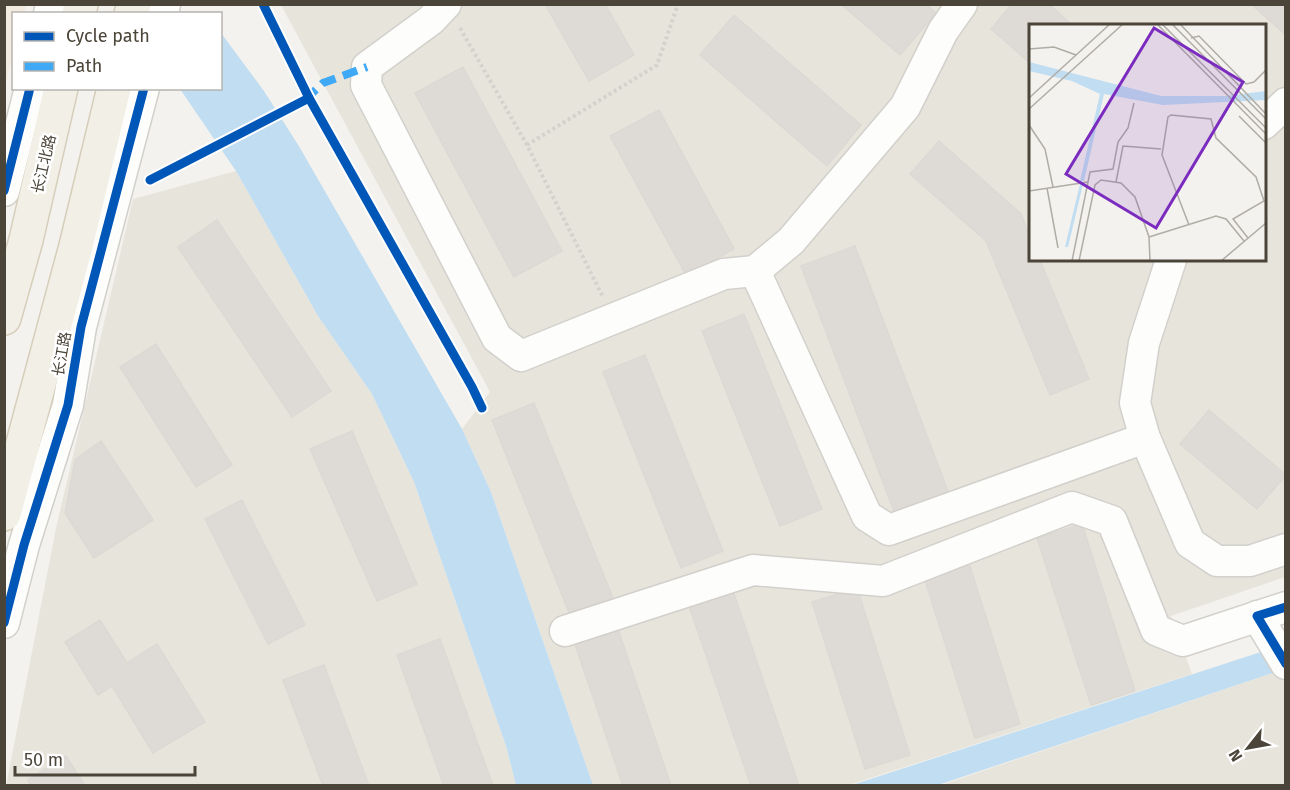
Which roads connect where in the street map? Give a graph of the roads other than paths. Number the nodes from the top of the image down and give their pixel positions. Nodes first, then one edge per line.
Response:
1 (962, 4) edge
2 (452, 15) edge
3 (29, 90) edge
4 (61, 90) edge
5 (114, 90) edge
6 (143, 90) edge
7 (1286, 103) edge
8 (1266, 122) edge
9 (4, 191) edge
10 (89, 250) junction
11 (1171, 261) edge
12 (755, 271) junction
13 (4, 318) edge
14 (1145, 438) junction
15 (4, 514) edge
16 (1286, 549) edge
17 (1286, 607) edge
18 (1257, 616) junction
19 (4, 623) edge
20 (565, 631) dead end
21 (1286, 664) edge

1 - 12 street
2 - 12 street
3 - 9 street
4 - 13 main road, 长江北路
5 - 10 main road, 长江路
6 - 10 street, 长江路
7 - 8 street
10 - 15 main road
10 - 19 street, 长江路
11 - 14 street
12 - 14 street
14 - 16 street
17 - 18 street
18 - 20 street
18 - 21 street

